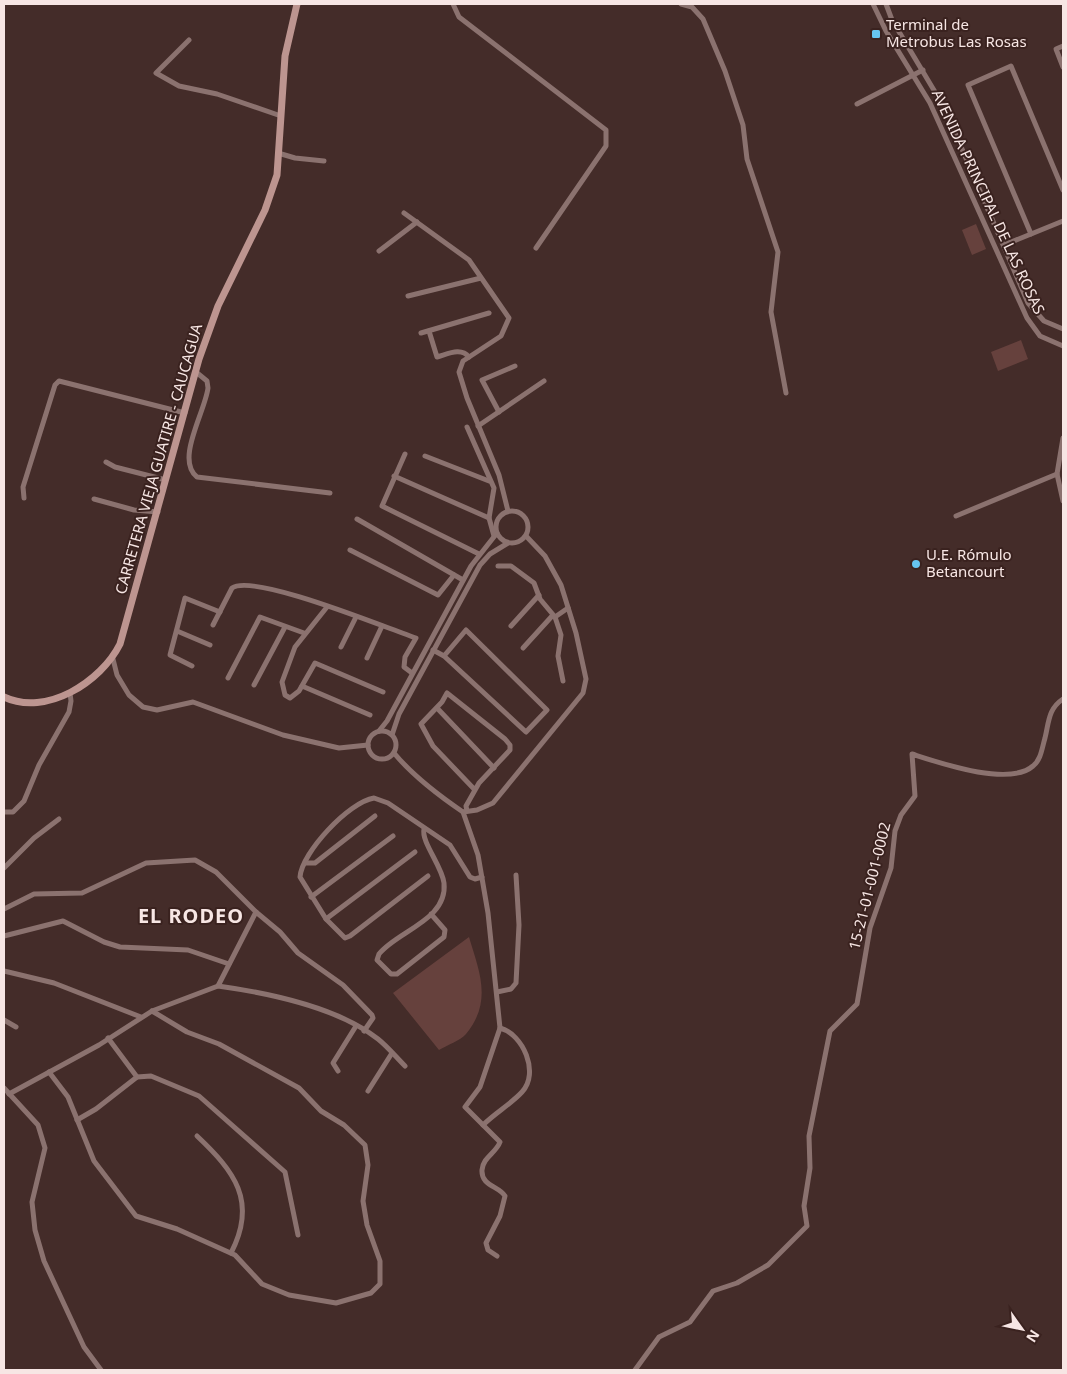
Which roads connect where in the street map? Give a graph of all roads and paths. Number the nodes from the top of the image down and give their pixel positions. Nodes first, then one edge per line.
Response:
1 (297, 4) edge
2 (453, 4) edge
3 (680, 4) edge
4 (873, 4) edge
5 (886, 4) edge
6 (189, 40) dead end
7 (1063, 46) edge
8 (1063, 67) edge
9 (923, 70) junction
10 (914, 77) junction
11 (857, 104) dead end
12 (281, 116) junction
13 (278, 153) junction
14 (324, 161) dead end
15 (1063, 190) edge
16 (404, 213) dead end
17 (1063, 221) edge
18 (417, 222) junction
19 (1031, 234) junction
20 (1004, 245) junction
21 (536, 248) dead end
22 (379, 251) dead end
23 (481, 278) junction
24 (408, 296) dead end
25 (489, 313) dead end
26 (1063, 329) edge
27 (429, 331) junction
28 (420, 334) dead end
29 (1063, 346) edge
30 (469, 357) junction
31 (515, 366) dead end
32 (196, 372) junction
33 (544, 381) dead end
34 (786, 393) dead end
35 (499, 412) junction
36 (185, 413) junction
37 (478, 426) junction
38 (467, 427) dead end
39 (1063, 438) edge
40 (405, 454) dead end
41 (425, 456) dead end
42 (106, 462) dead end
43 (1057, 474) junction
44 (394, 476) junction
45 (166, 480) junction
46 (489, 481) junction
47 (330, 493) dead end
48 (24, 498) dead end
49 (94, 499) dead end
50 (1063, 501) edge
51 (508, 511) junction
52 (158, 512) junction
53 (956, 516) dead end
54 (489, 518) junction
55 (357, 519) dead end
56 (495, 534) junction
57 (526, 536) junction
58 (508, 543) junction
59 (350, 550) dead end
60 (479, 554) junction
61 (498, 566) dead end
62 (454, 575) junction
63 (463, 580) junction
64 (539, 595) junction
65 (328, 607) junction
66 (568, 608) junction
67 (220, 612) junction
68 (554, 616) junction
69 (356, 617) junction
70 (213, 625) dead end
71 (285, 626) junction
72 (382, 626) junction
73 (510, 626) dead end
74 (177, 631) junction
75 (304, 633) junction
76 (210, 645) dead end
77 (341, 648) dead end
78 (523, 648) dead end
79 (433, 650) junction
80 (444, 656) junction
81 (367, 658) dead end
82 (113, 659) junction
83 (192, 666) dead end
84 (412, 673) junction
85 (228, 678) dead end
86 (563, 681) dead end
87 (254, 685) dead end
88 (302, 686) junction
89 (383, 692) dead end
90 (70, 693) junction
91 (4, 696) edge
92 (1063, 699) edge
93 (437, 708) junction
94 (370, 715) dead end
95 (379, 731) junction
96 (392, 735) junction
97 (368, 745) junction
98 (394, 753) junction
99 (494, 768) junction
100 (476, 790) junction
101 (4, 812) edge
102 (465, 812) junction
103 (375, 816) dead end
104 (60, 820) dead end
105 (424, 829) junction
106 (394, 836) dead end
107 (416, 852) dead end
108 (305, 863) junction
109 (4, 868) edge
110 (516, 875) dead end
111 (428, 876) dead end
112 (482, 877) junction
113 (311, 897) junction
114 (4, 909) edge
115 (256, 912) junction
116 (431, 914) junction
117 (326, 920) junction
118 (4, 936) edge
119 (229, 964) junction
120 (4, 971) edge
121 (218, 986) junction
122 (496, 992) junction
123 (152, 1011) junction
124 (141, 1017) junction
125 (4, 1020) edge
126 (356, 1026) junction
127 (16, 1027) dead end
128 (500, 1028) junction
129 (364, 1031) junction
130 (108, 1038) junction
131 (392, 1052) junction
132 (405, 1066) dead end
133 (49, 1072) junction
134 (338, 1072) dead end
135 (137, 1077) junction
136 (4, 1088) edge
137 (368, 1090) dead end
138 (9, 1094) junction
139 (77, 1120) junction
140 (483, 1125) junction
141 (197, 1136) dead end
142 (298, 1235) dead end
143 (231, 1253) junction
144 (497, 1256) dead end
145 (101, 1370) edge
146 (635, 1370) edge

1 - 12 main road, CARRETERA VIEJA GUATIRE - CAUCAGUA
2 - 21 street
3 - 34 street
4 - 10 street, AVENIDA PRINCIPAL DE LAS ROSAS
5 - 9 street, AVENIDA PRINCIPAL DE LAS ROSAS
6 - 12 street
7 - 8 street
9 - 10 street
9 - 20 street, AVENIDA PRINCIPAL DE LAS ROSAS
10 - 11 street
10 - 29 street, AVENIDA PRINCIPAL DE LAS ROSAS
12 - 13 main road, CARRETERA VIEJA GUATIRE - CAUCAGUA
13 - 14 street
13 - 32 main road, CARRETERA VIEJA GUATIRE - CAUCAGUA
15 - 19 street
16 - 18 street
17 - 19 street
18 - 22 street
18 - 23 street
19 - 20 street
20 - 26 street, AVENIDA PRINCIPAL DE LAS ROSAS
23 - 24 street
23 - 30 street
25 - 27 street
27 - 28 street
27 - 30 street
30 - 37 street
31 - 35 street
32 - 36 main road, CARRETERA VIEJA GUATIRE - CAUCAGUA
32 - 47 street
33 - 35 street
35 - 37 street
36 - 45 main road, CARRETERA VIEJA GUATIRE - CAUCAGUA
36 - 48 street
37 - 51 street
38 - 46 street
39 - 43 street
40 - 44 street
41 - 46 street
42 - 45 street
43 - 50 street
43 - 53 street
44 - 54 street
44 - 60 street
45 - 52 main road, CARRETERA VIEJA GUATIRE - CAUCAGUA
46 - 54 street
49 - 52 street
51 - 56 street
51 - 57 street
52 - 82 main road, CARRETERA VIEJA GUATIRE - CAUCAGUA
54 - 56 street
55 - 62 street
56 - 58 street
56 - 60 street
57 - 58 street
57 - 66 street
58 - 79 street
59 - 62 street
60 - 63 street
61 - 64 street
62 - 63 street
63 - 84 street
64 - 68 street
64 - 73 street
65 - 67 street
65 - 69 street
65 - 75 street
66 - 68 street
66 - 102 street
67 - 70 street
67 - 74 street
68 - 78 street
68 - 86 street
69 - 72 street
69 - 77 street
71 - 75 street
71 - 85 street
71 - 87 street
72 - 81 street
72 - 84 street
74 - 76 street
74 - 83 street
75 - 88 street
79 - 80 street
79 - 96 street
80 - 80 street
82 - 90 main road, CARRETERA VIEJA GUATIRE - CAUCAGUA
82 - 97 street
84 - 95 street
88 - 89 street
88 - 94 street
90 - 91 main road, CARRETERA VIEJA GUATIRE - CAUCAGUA
90 - 101 street
92 - 146 street, 15-21-01-001-0002
93 - 99 street
93 - 99 street
93 - 100 street
95 - 96 street
95 - 97 street
96 - 98 street
97 - 98 street
98 - 102 street
99 - 100 street
100 - 102 street
102 - 112 street
103 - 108 street
104 - 109 street
105 - 108 street
105 - 112 street
105 - 116 street
106 - 113 street
107 - 117 street
108 - 113 street
110 - 122 street
111 - 117 street
112 - 122 street
113 - 117 street
114 - 115 street
115 - 119 street
115 - 129 street
116 - 116 street
118 - 119 street
119 - 121 street
120 - 124 street
121 - 123 street
121 - 126 street
122 - 128 street
123 - 124 street
123 - 143 street
124 - 130 street
125 - 127 street
126 - 129 street
126 - 134 street
128 - 140 street
128 - 140 street
129 - 131 street
130 - 133 street
130 - 135 street
131 - 132 street
131 - 137 street
133 - 138 street
133 - 139 street
135 - 139 street
135 - 142 street
136 - 138 street
138 - 145 street
139 - 143 street
140 - 144 street
141 - 143 street

